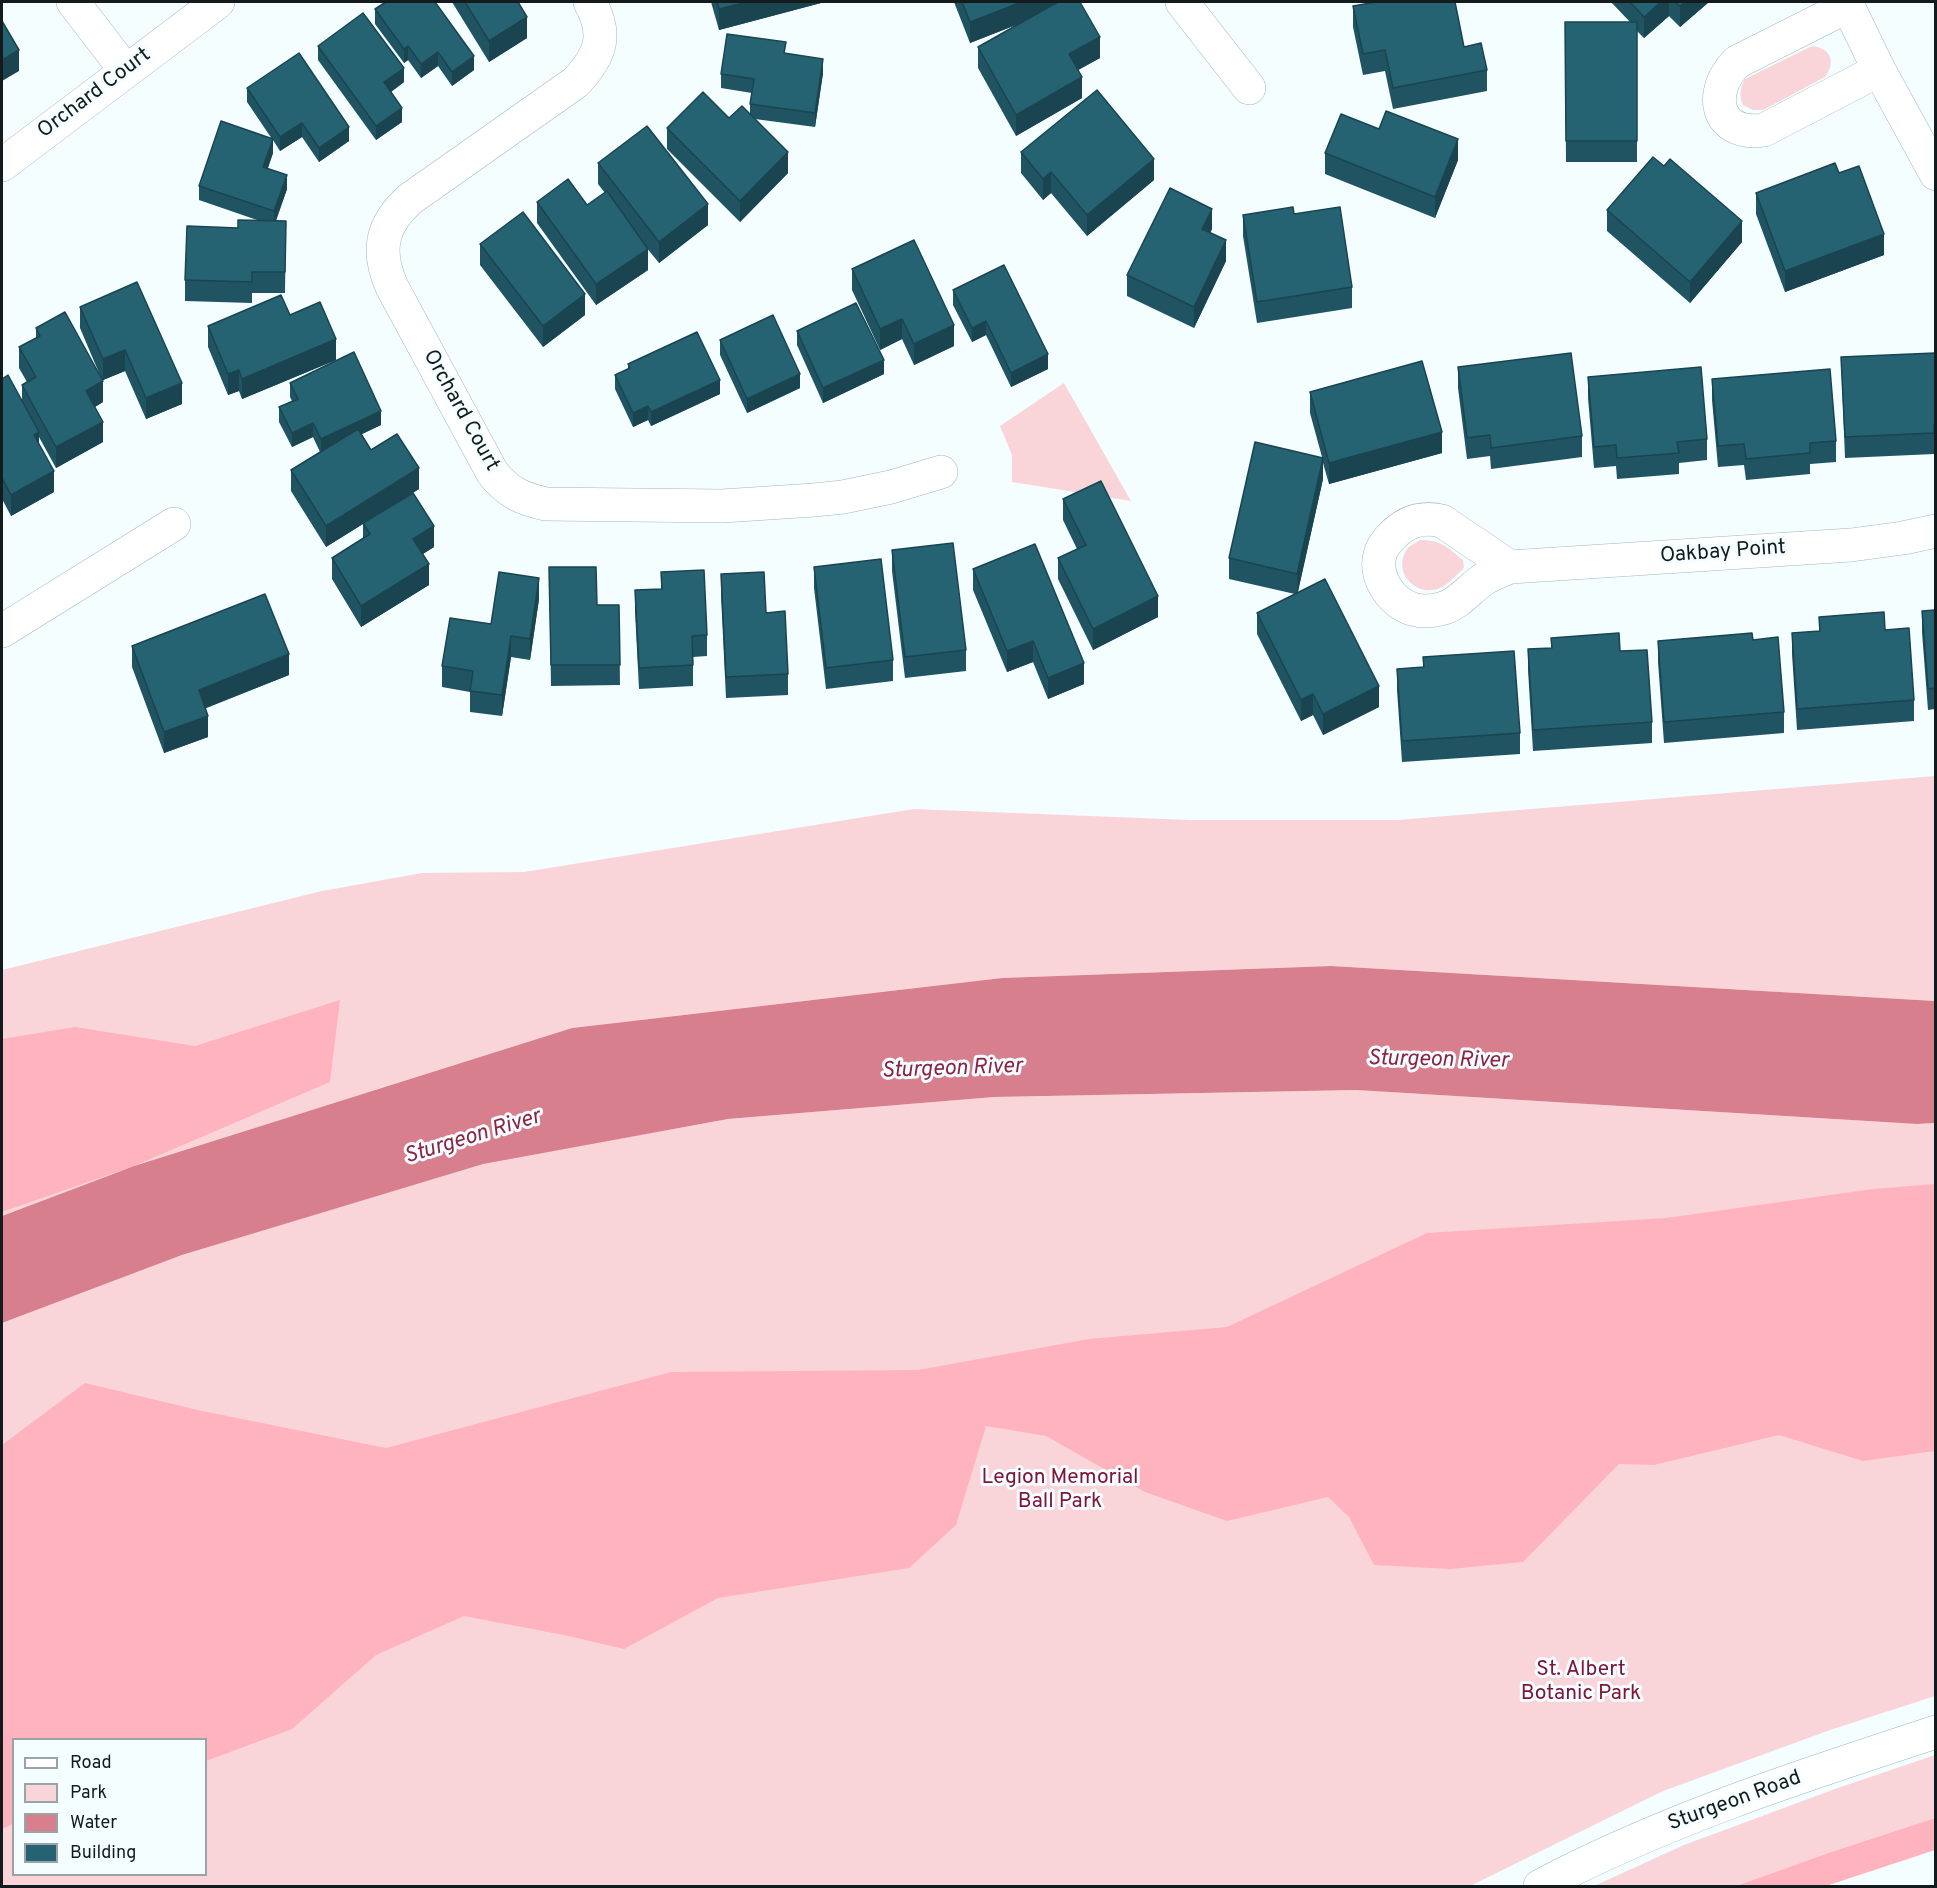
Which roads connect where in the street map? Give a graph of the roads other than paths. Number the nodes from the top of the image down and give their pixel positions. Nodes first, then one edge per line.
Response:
1 (74, 2) edge
2 (218, 2) edge
3 (590, 2) edge
4 (1182, 2) edge
5 (1847, 4) edge
6 (126, 70) junction
7 (1879, 70) junction
8 (1249, 88) dead end
9 (2, 165) edge
10 (1935, 173) edge
11 (941, 472) dead end
12 (174, 524) dead end
13 (1935, 531) edge
14 (1510, 567) dead end
15 (2, 631) edge
16 (1935, 1732) edge
17 (1540, 1887) edge

1 - 6 street
2 - 6 street, Orchard Court
3 - 11 street, Orchard Court
4 - 8 street
5 - 7 street
5 - 7 street
6 - 9 street, Orchard Court
7 - 10 street
12 - 15 street
13 - 14 street, Oakbay Point
16 - 17 street, Sturgeon Road

